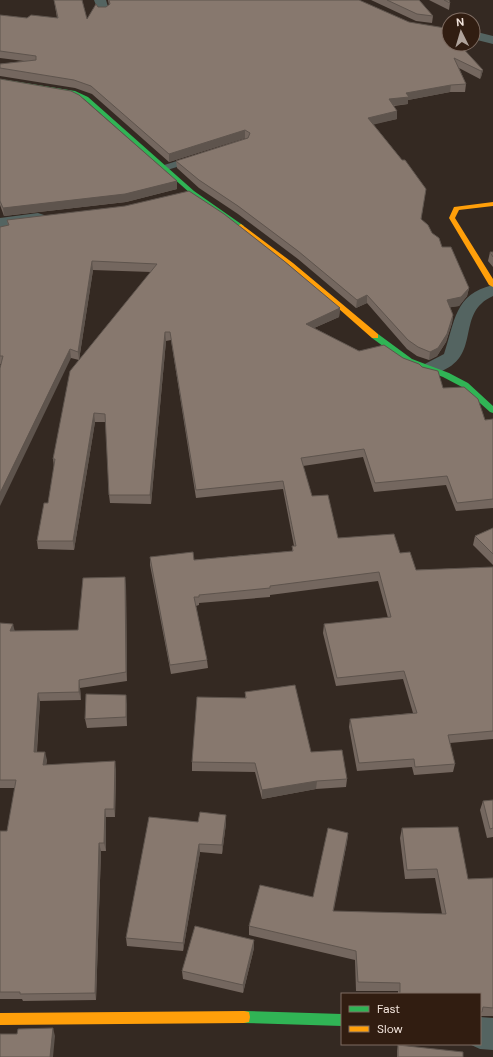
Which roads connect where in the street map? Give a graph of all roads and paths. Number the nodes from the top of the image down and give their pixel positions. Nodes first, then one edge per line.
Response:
1 (481, 37) edge
2 (493, 40) edge
3 (0, 81) edge
4 (201, 156) edge
5 (164, 168) junction
6 (493, 204) edge
7 (52, 216) edge
8 (0, 223) edge
9 (493, 285) edge
10 (493, 290) edge
11 (428, 370) junction
12 (493, 410) edge
13 (0, 1019) edge
14 (341, 1020) edge
15 (481, 1033) edge
16 (493, 1034) edge

1 - 2 street
3 - 5 street
4 - 5 lane
5 - 11 street
6 - 9 street
7 - 8 street
10 - 11 street
11 - 12 street
13 - 14 street
15 - 16 street

